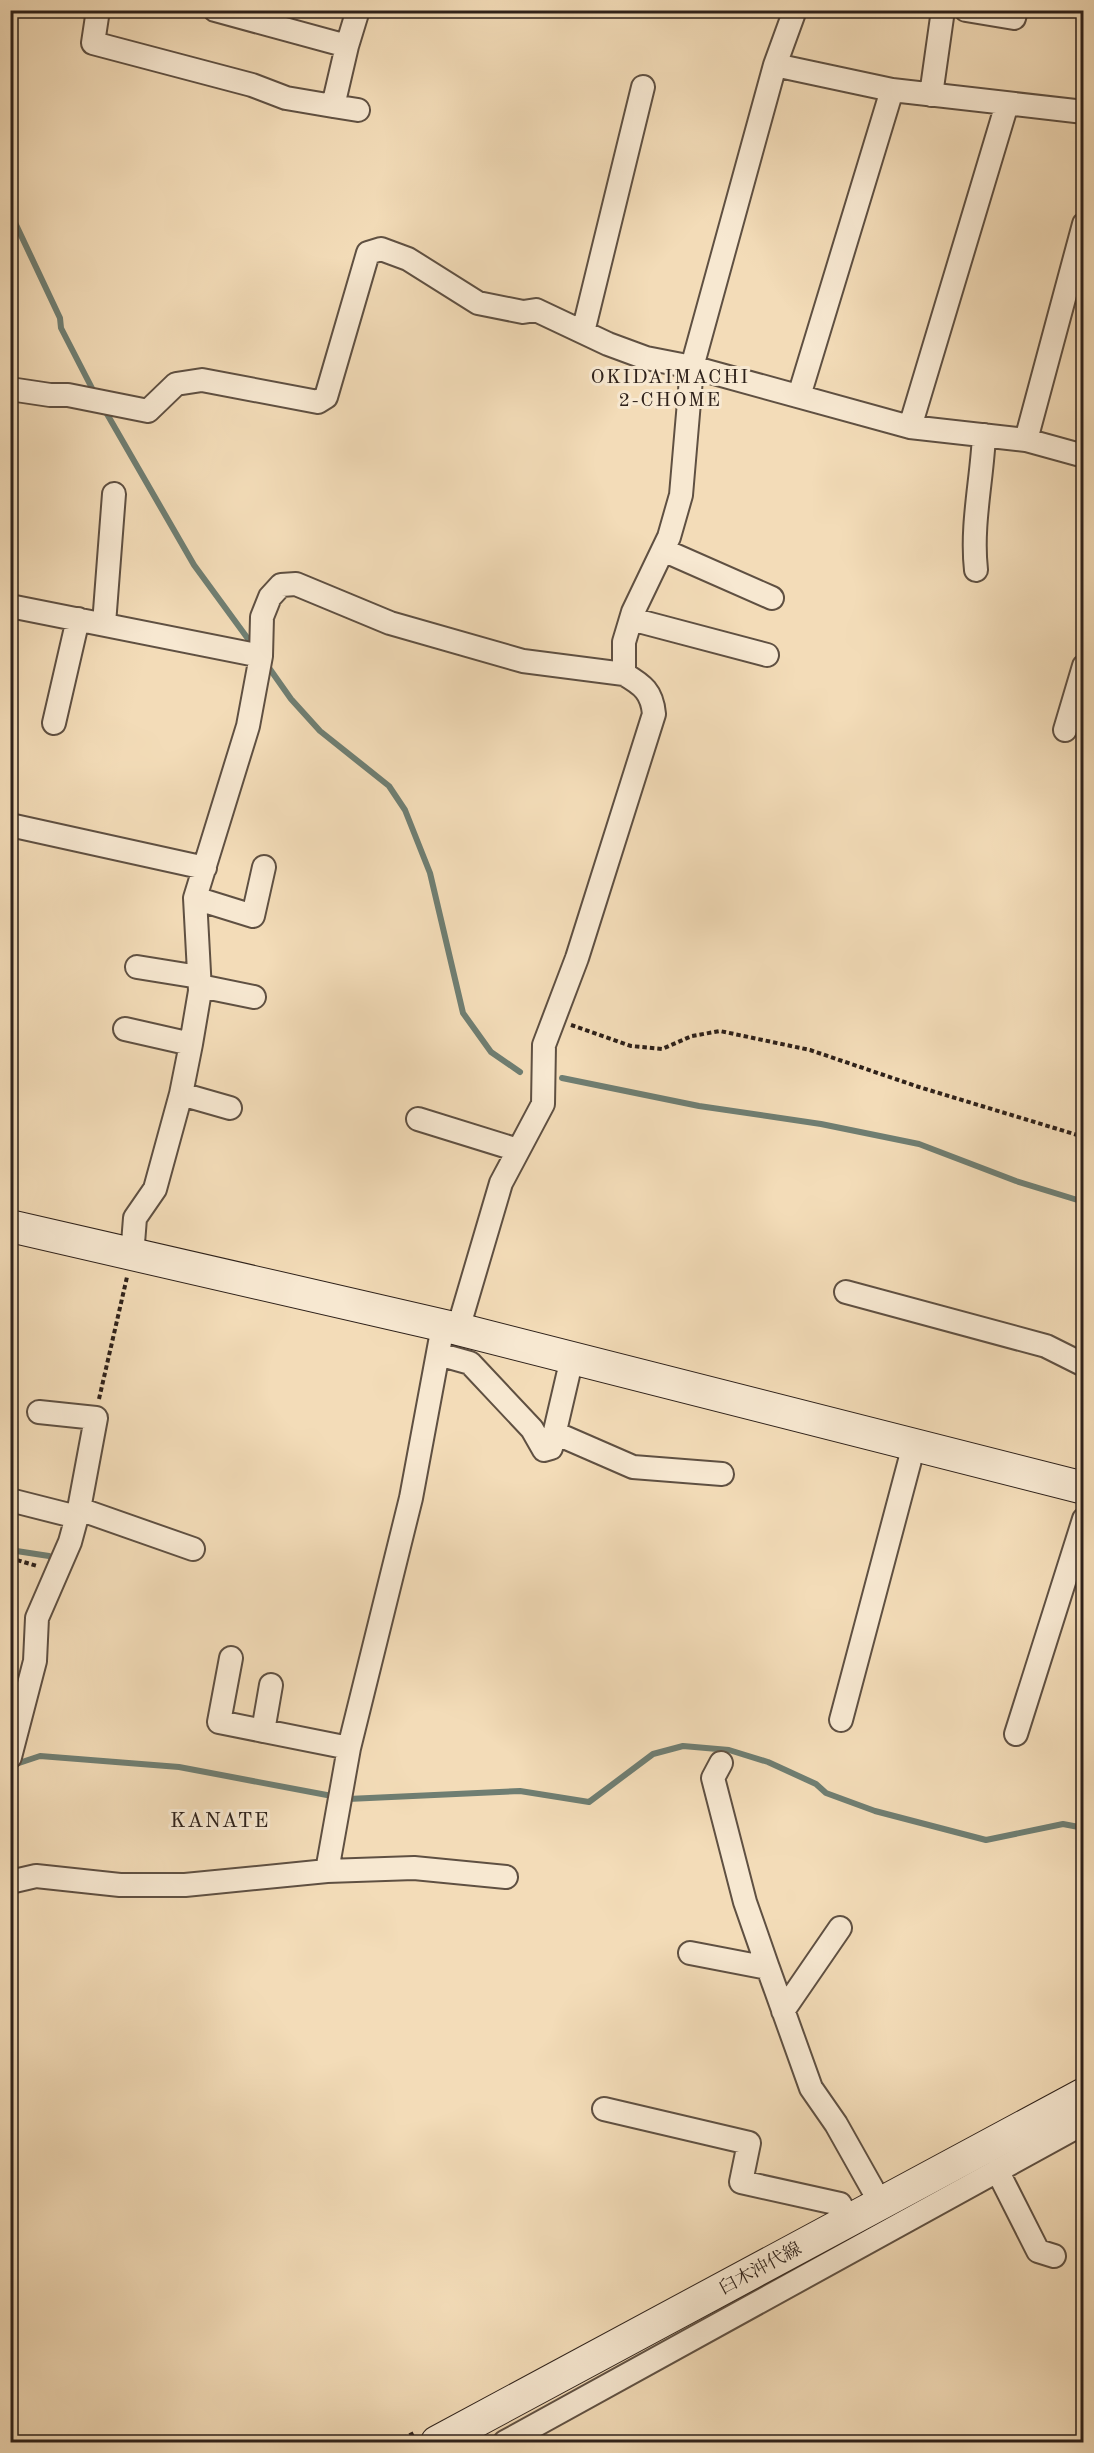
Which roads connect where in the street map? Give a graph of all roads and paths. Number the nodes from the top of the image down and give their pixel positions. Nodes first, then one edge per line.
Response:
1 (98, 10) edge
2 (215, 10) edge
3 (358, 10) edge
4 (795, 10) edge
5 (943, 10) edge
6 (966, 10) edge
7 (1016, 10) edge
8 (291, 20) edge
9 (347, 46) junction
10 (776, 65) junction
11 (643, 87) dead end
12 (892, 90) junction
13 (931, 95) junction
14 (1007, 104) junction
15 (333, 106) junction
16 (358, 110) dead end
17 (1083, 112) edge
18 (1083, 224) edge
19 (583, 332) junction
20 (693, 367) junction
21 (10, 389) edge
22 (799, 396) junction
23 (910, 427) junction
24 (984, 435) junction
25 (1026, 440) junction
26 (1083, 456) edge
27 (114, 494) dead end
28 (663, 550) junction
29 (976, 570) dead end
30 (772, 598) dead end
31 (10, 606) edge
32 (78, 619) junction
33 (631, 619) junction
34 (104, 624) junction
35 (767, 655) dead end
36 (261, 656) junction
37 (1083, 666) edge
38 (624, 674) junction
39 (54, 723) dead end
40 (1065, 730) dead end
41 (10, 825) edge
42 (264, 867) dead end
43 (205, 868) junction
44 (195, 898) junction
45 (138, 967) dead end
46 (199, 981) junction
47 (254, 997) dead end
48 (554, 1018) junction
49 (125, 1029) dead end
50 (190, 1044) junction
51 (181, 1094) junction
52 (230, 1108) dead end
53 (418, 1119) dead end
54 (1083, 1137) edge
55 (518, 1150) junction
56 (10, 1226) edge
57 (132, 1256) junction
58 (846, 1292) dead end
59 (446, 1336) junction
60 (572, 1358) junction
61 (1083, 1365) edge
62 (98, 1403) dead end
63 (39, 1412) dead end
64 (555, 1433) junction
65 (914, 1445) junction
66 (722, 1474) dead end
67 (1083, 1488) edge
68 (10, 1500) edge
69 (78, 1513) junction
70 (1083, 1520) edge
71 (193, 1549) dead end
72 (10, 1558) edge
73 (56, 1570) junction
74 (231, 1658) dead end
75 (271, 1685) dead end
76 (841, 1720) dead end
77 (263, 1731) junction
78 (1016, 1734) dead end
79 (349, 1748) junction
80 (10, 1757) edge
81 (722, 1763) dead end
82 (327, 1871) junction
83 (506, 1877) dead end
84 (10, 1882) edge
85 (840, 1928) dead end
86 (690, 1953) dead end
87 (768, 1968) junction
88 (783, 2011) junction
89 (1083, 2094) edge
90 (604, 2109) dead end
91 (1083, 2123) edge
92 (997, 2170) junction
93 (880, 2204) junction
94 (849, 2220) junction
95 (1054, 2256) dead end
96 (437, 2442) edge
97 (505, 2442) edge

1 - 15 street
2 - 8 street
3 - 9 street
4 - 10 street
5 - 13 street
6 - 7 street
8 - 9 street
9 - 15 street
10 - 12 street
10 - 20 street
11 - 19 street
12 - 13 street
12 - 22 street
13 - 14 street
14 - 17 street
14 - 23 street
15 - 16 street
18 - 25 street
19 - 20 street
19 - 21 street
20 - 22 street
20 - 28 street
22 - 23 street
23 - 24 street
24 - 25 street
24 - 29 street
25 - 26 street
27 - 34 street
28 - 30 street
28 - 33 street
31 - 32 street
32 - 34 street
32 - 39 street
33 - 35 street
33 - 38 street
34 - 36 street
36 - 38 street
36 - 43 street
37 - 40 street
38 - 48 street
41 - 43 street
42 - 44 street
43 - 44 street
44 - 46 street
45 - 46 street
46 - 47 street
46 - 50 street
48 - 54 path
48 - 55 street
49 - 50 street
50 - 51 street
51 - 52 street
51 - 57 street
53 - 55 street
55 - 59 street
56 - 57 street
57 - 59 street
57 - 62 path
58 - 61 street
59 - 60 street
59 - 64 street
59 - 79 street
60 - 64 street
60 - 65 street
63 - 69 street
64 - 66 street
65 - 67 street
65 - 76 street
68 - 69 street
69 - 71 street
69 - 73 street
70 - 78 street
72 - 73 path
73 - 80 street
74 - 77 street
75 - 77 street
77 - 79 street
79 - 82 street
81 - 87 street
82 - 83 street
82 - 84 street
85 - 88 street
86 - 87 street
87 - 88 street
88 - 93 street
89 - 93 street, 臼木沖代線
90 - 94 street
91 - 92 street
92 - 95 street
92 - 97 street
93 - 94 street, 臼木沖代線
94 - 96 street, 臼木沖代線

